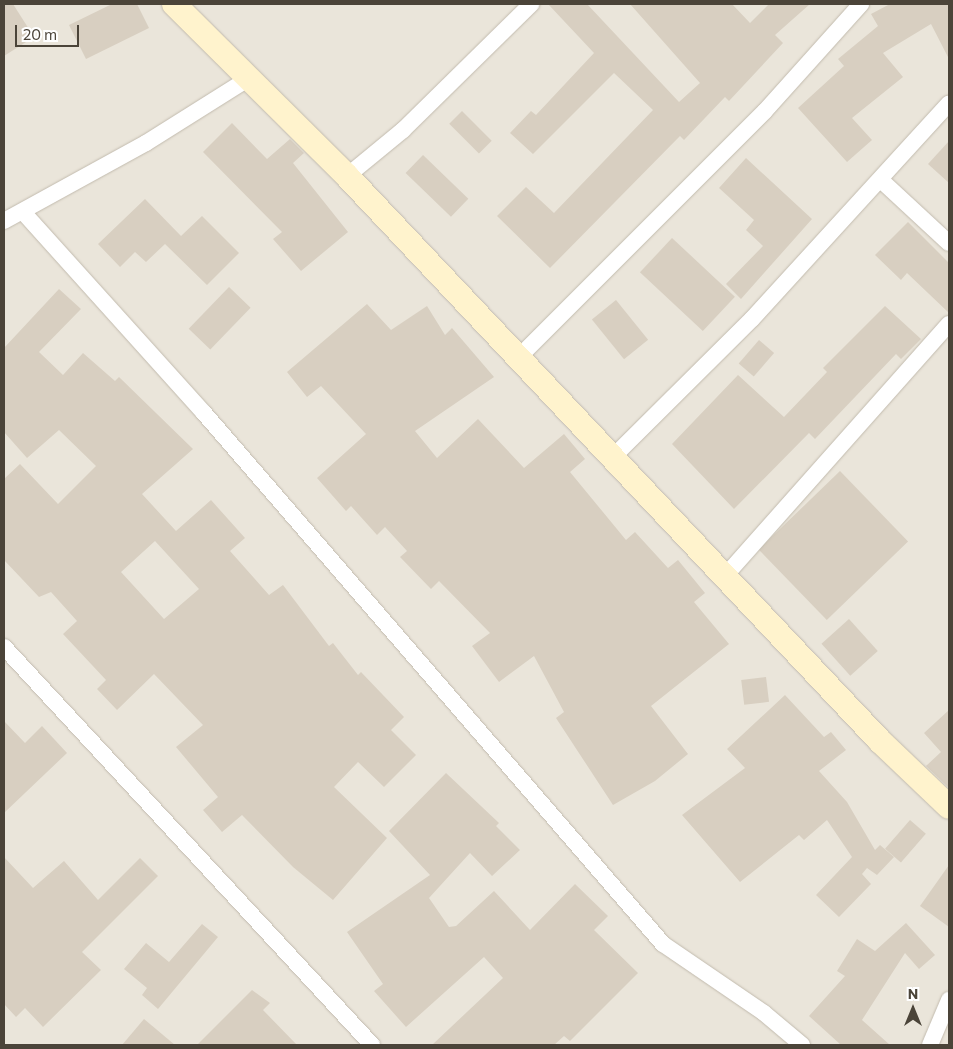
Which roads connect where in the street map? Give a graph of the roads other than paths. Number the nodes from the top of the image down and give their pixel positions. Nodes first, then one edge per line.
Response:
1 (174, 4) edge
2 (531, 4) edge
3 (861, 4) edge
4 (251, 77) junction
5 (949, 103) edge
6 (347, 176) junction
7 (882, 181) junction
8 (23, 212) junction
9 (4, 221) edge
10 (949, 243) edge
11 (949, 324) edge
12 (518, 358) junction
13 (614, 456) junction
14 (725, 576) junction
15 (4, 647) edge
16 (949, 807) edge
17 (949, 1000) edge
18 (372, 1045) edge
19 (802, 1045) edge
20 (930, 1045) edge

1 - 4 street
2 - 6 street
3 - 12 street
4 - 6 street
4 - 8 street
5 - 7 street
6 - 12 street
7 - 10 street
7 - 13 street
8 - 9 street
8 - 19 street
11 - 14 street
12 - 13 street
13 - 14 street
14 - 16 street
15 - 18 street
17 - 20 street

